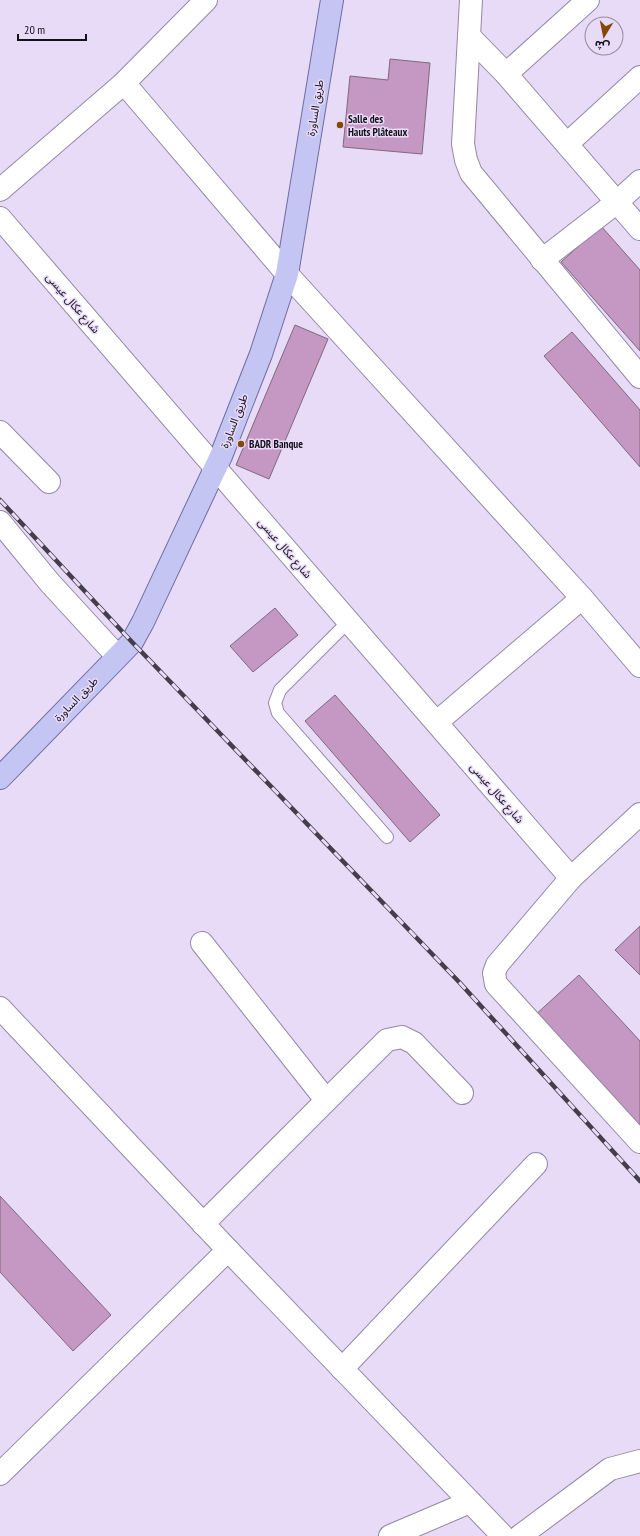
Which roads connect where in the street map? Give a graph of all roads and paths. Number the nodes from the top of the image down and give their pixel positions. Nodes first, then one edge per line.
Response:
1 (206, 0) edge
2 (332, 0) edge
3 (471, 0) edge
4 (588, 0) edge
5 (469, 36) junction
6 (506, 74) junction
7 (640, 77) edge
8 (124, 83) junction
9 (567, 144) junction
10 (640, 181) edge
11 (0, 190) edge
12 (617, 202) junction
13 (0, 218) edge
14 (640, 229) edge
15 (542, 260) junction
16 (287, 274) junction
17 (640, 377) edge
18 (0, 432) edge
19 (215, 469) junction
20 (49, 482) dead end
21 (0, 522) edge
22 (582, 598) junction
23 (349, 621) junction
24 (117, 656) junction
25 (640, 666) edge
26 (437, 722) junction
27 (0, 778) edge
28 (640, 814) edge
29 (387, 837) dead end
30 (571, 878) junction
31 (202, 943) dead end
32 (0, 1008) edge
33 (462, 1093) dead end
34 (326, 1100) junction
35 (640, 1142) edge
36 (536, 1164) dead end
37 (203, 1224) junction
38 (228, 1250) junction
39 (342, 1369) junction
40 (640, 1461) edge
41 (0, 1474) edge
42 (470, 1502) junction
43 (390, 1536) edge
44 (503, 1536) edge
45 (520, 1536) edge

1 - 8 street
2 - 16 main road, طريق الساورة
3 - 5 street
4 - 6 street
5 - 6 street
5 - 15 street
6 - 9 street
7 - 9 street
8 - 11 street
8 - 16 street
9 - 12 street
10 - 12 street
12 - 14 street
12 - 15 street
13 - 19 street, شارع عكال عيسى
15 - 17 street
16 - 19 main road, طريق الساورة
16 - 22 street
18 - 20 street
19 - 23 street, شارع عكال عيسى
19 - 24 main road, طريق الساورة
21 - 24 street
22 - 25 street
22 - 26 street
23 - 26 street, شارع عكال عيسى
23 - 29 lane
24 - 27 main road, طريق الساورة
26 - 30 street, شارع عكال عيسى
28 - 30 street
30 - 35 street
31 - 34 street
32 - 37 street
33 - 34 street
34 - 37 street
36 - 39 street
37 - 38 street
38 - 39 street
38 - 41 street
39 - 42 street
40 - 45 street
42 - 43 street
42 - 44 street

